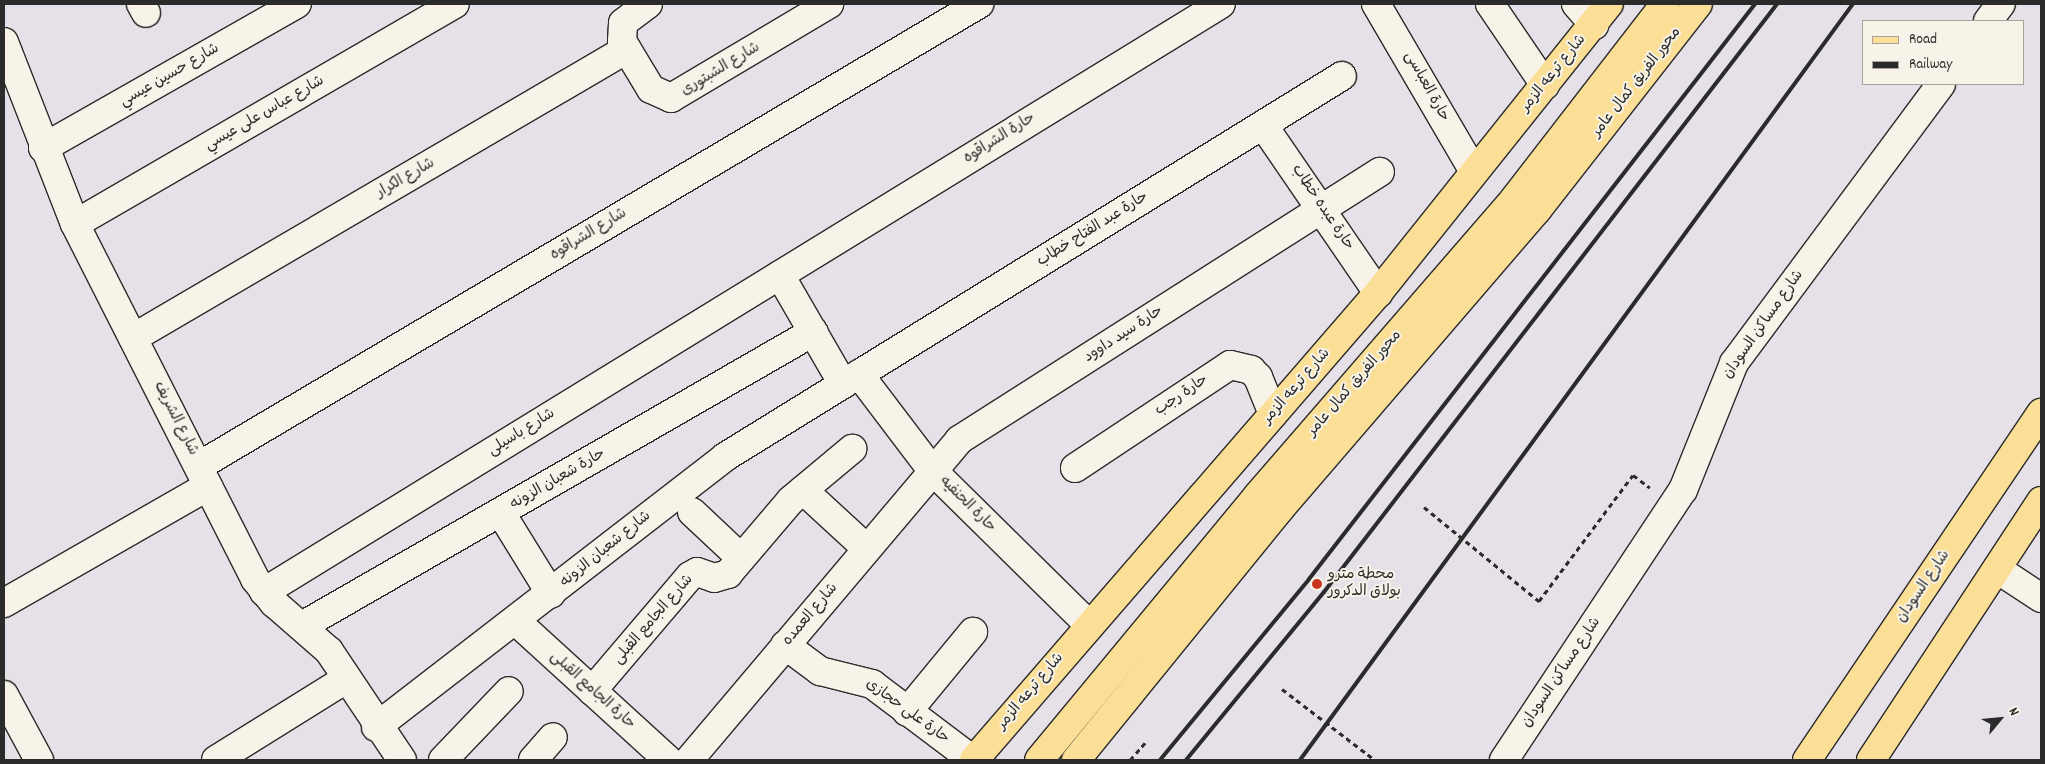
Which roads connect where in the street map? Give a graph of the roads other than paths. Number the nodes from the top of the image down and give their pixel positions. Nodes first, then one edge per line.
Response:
1 (297, 4) edge
2 (455, 4) edge
3 (648, 4) edge
4 (829, 4) edge
5 (979, 4) edge
6 (1221, 4) edge
7 (1376, 4) edge
8 (1490, 4) edge
9 (1576, 4) edge
10 (1665, 4) edge
11 (1698, 4) edge
12 (2001, 4) edge
13 (1602, 14) edge
14 (1989, 20) edge
15 (4, 42) edge
16 (627, 50) junction
17 (1342, 76) dead end
18 (1545, 85) junction
19 (1940, 85) edge
20 (1263, 125) junction
21 (44, 148) junction
22 (1380, 172) dead end
23 (1474, 172) junction
24 (1323, 208) junction
25 (75, 224) junction
26 (780, 275) junction
27 (1378, 293) junction
28 (814, 332) junction
29 (133, 338) junction
30 (851, 379) junction
31 (2041, 413) edge
32 (1273, 414) junction
33 (852, 449) dead end
34 (1075, 468) dead end
35 (931, 469) junction
36 (204, 476) junction
37 (803, 490) junction
38 (2041, 501) edge
39 (692, 512) dead end
40 (501, 513) junction
41 (866, 548) junction
42 (741, 558) junction
43 (1997, 569) junction
44 (264, 592) junction
45 (551, 594) junction
46 (2041, 598) edge
47 (4, 603) edge
48 (517, 622) junction
49 (1088, 624) junction
50 (302, 626) junction
51 (974, 632) dead end
52 (786, 645) junction
53 (346, 678) junction
54 (509, 691) dead end
55 (592, 691) junction
56 (4, 695) edge
57 (907, 712) junction
58 (376, 727) junction
59 (553, 737) dead end
60 (39, 760) edge
61 (216, 760) edge
62 (402, 760) edge
63 (443, 760) edge
64 (533, 760) edge
65 (668, 760) edge
66 (689, 760) edge
67 (973, 760) edge
68 (1039, 760) edge
69 (1076, 760) edge
70 (1504, 760) edge
71 (1807, 760) edge
72 (1871, 760) edge

1 - 21 street, شارع حسين عيسي
2 - 25 street, شارع عباس على عيسي
3 - 16 street
4 - 16 street, شارع الشبتورى
5 - 36 street, شارع الشراقوه
6 - 26 street, حارة الشراقوه
7 - 23 street, حارة العباسى
8 - 18 street
9 - 13 street
10 - 68 main road, محور الفريق كمال عامر
11 - 69 main road, محور الفريق كمال عامر
12 - 14 street
13 - 18 main road, شارع ترعه الزمر
15 - 21 street, شارع الشريف
16 - 29 street, شارع الكرار
17 - 20 street, حارة عبد الفتاح خطاب
18 - 23 main road, شارع ترعه الزمر
19 - 70 street, شارع مساكن السودان
20 - 24 street, حارة عبده خطاب
20 - 30 street, حارة عبد الفتاح خطاب
21 - 25 street, شارع الشريف
22 - 24 street, حارة سيد داوود
23 - 27 main road, شارع ترعه الزمر
24 - 27 street, حارة عبده خطاب
24 - 35 street, حارة سيد داوود
25 - 29 street, شارع الشريف
26 - 28 street, حارة الحنفيه
26 - 44 street, شارع باسيلى
27 - 32 main road, شارع ترعه الزمر
28 - 30 street, حارة الحنفيه
28 - 40 street, حارة شعبان الزونه
29 - 36 street, شارع الشريف
30 - 35 street, حارة الحنفيه
30 - 45 street, شارع شعبان الزونه
31 - 71 main road, شارع السودان
32 - 34 street, حارة رجب
32 - 49 main road, شارع ترعه الزمر
33 - 37 street, شارع الجامع القبلى
35 - 41 street, شارع العمده
35 - 49 street, حارة الحنفيه
36 - 44 street, شارع الشريف
36 - 47 street, شارع الشراقوه
37 - 41 street
37 - 42 street, شارع الجامع القبلى
38 - 43 main road
39 - 42 street
40 - 45 street
40 - 50 street, حارة شعبان الزونه
41 - 52 street, شارع العمده
42 - 55 street, شارع الجامع القبلى
43 - 46 street
43 - 72 main road
44 - 50 street, شارع الشريف
45 - 48 street, شارع شعبان الزونه
48 - 55 street, حارة الجامع القبلى
48 - 58 street, شارع شعبان الزونه
49 - 67 main road, شارع ترعه الزمر
50 - 53 street, شارع الشريف
51 - 57 street
52 - 57 street, حارة على حجازى
52 - 66 street, شارع العمده
53 - 58 street, شارع الشريف
53 - 61 street
54 - 63 street
55 - 65 street, حارة الجامع القبلى
56 - 60 street
57 - 67 street, حارة على حجازى
58 - 62 street, شارع الشريف
59 - 64 street

